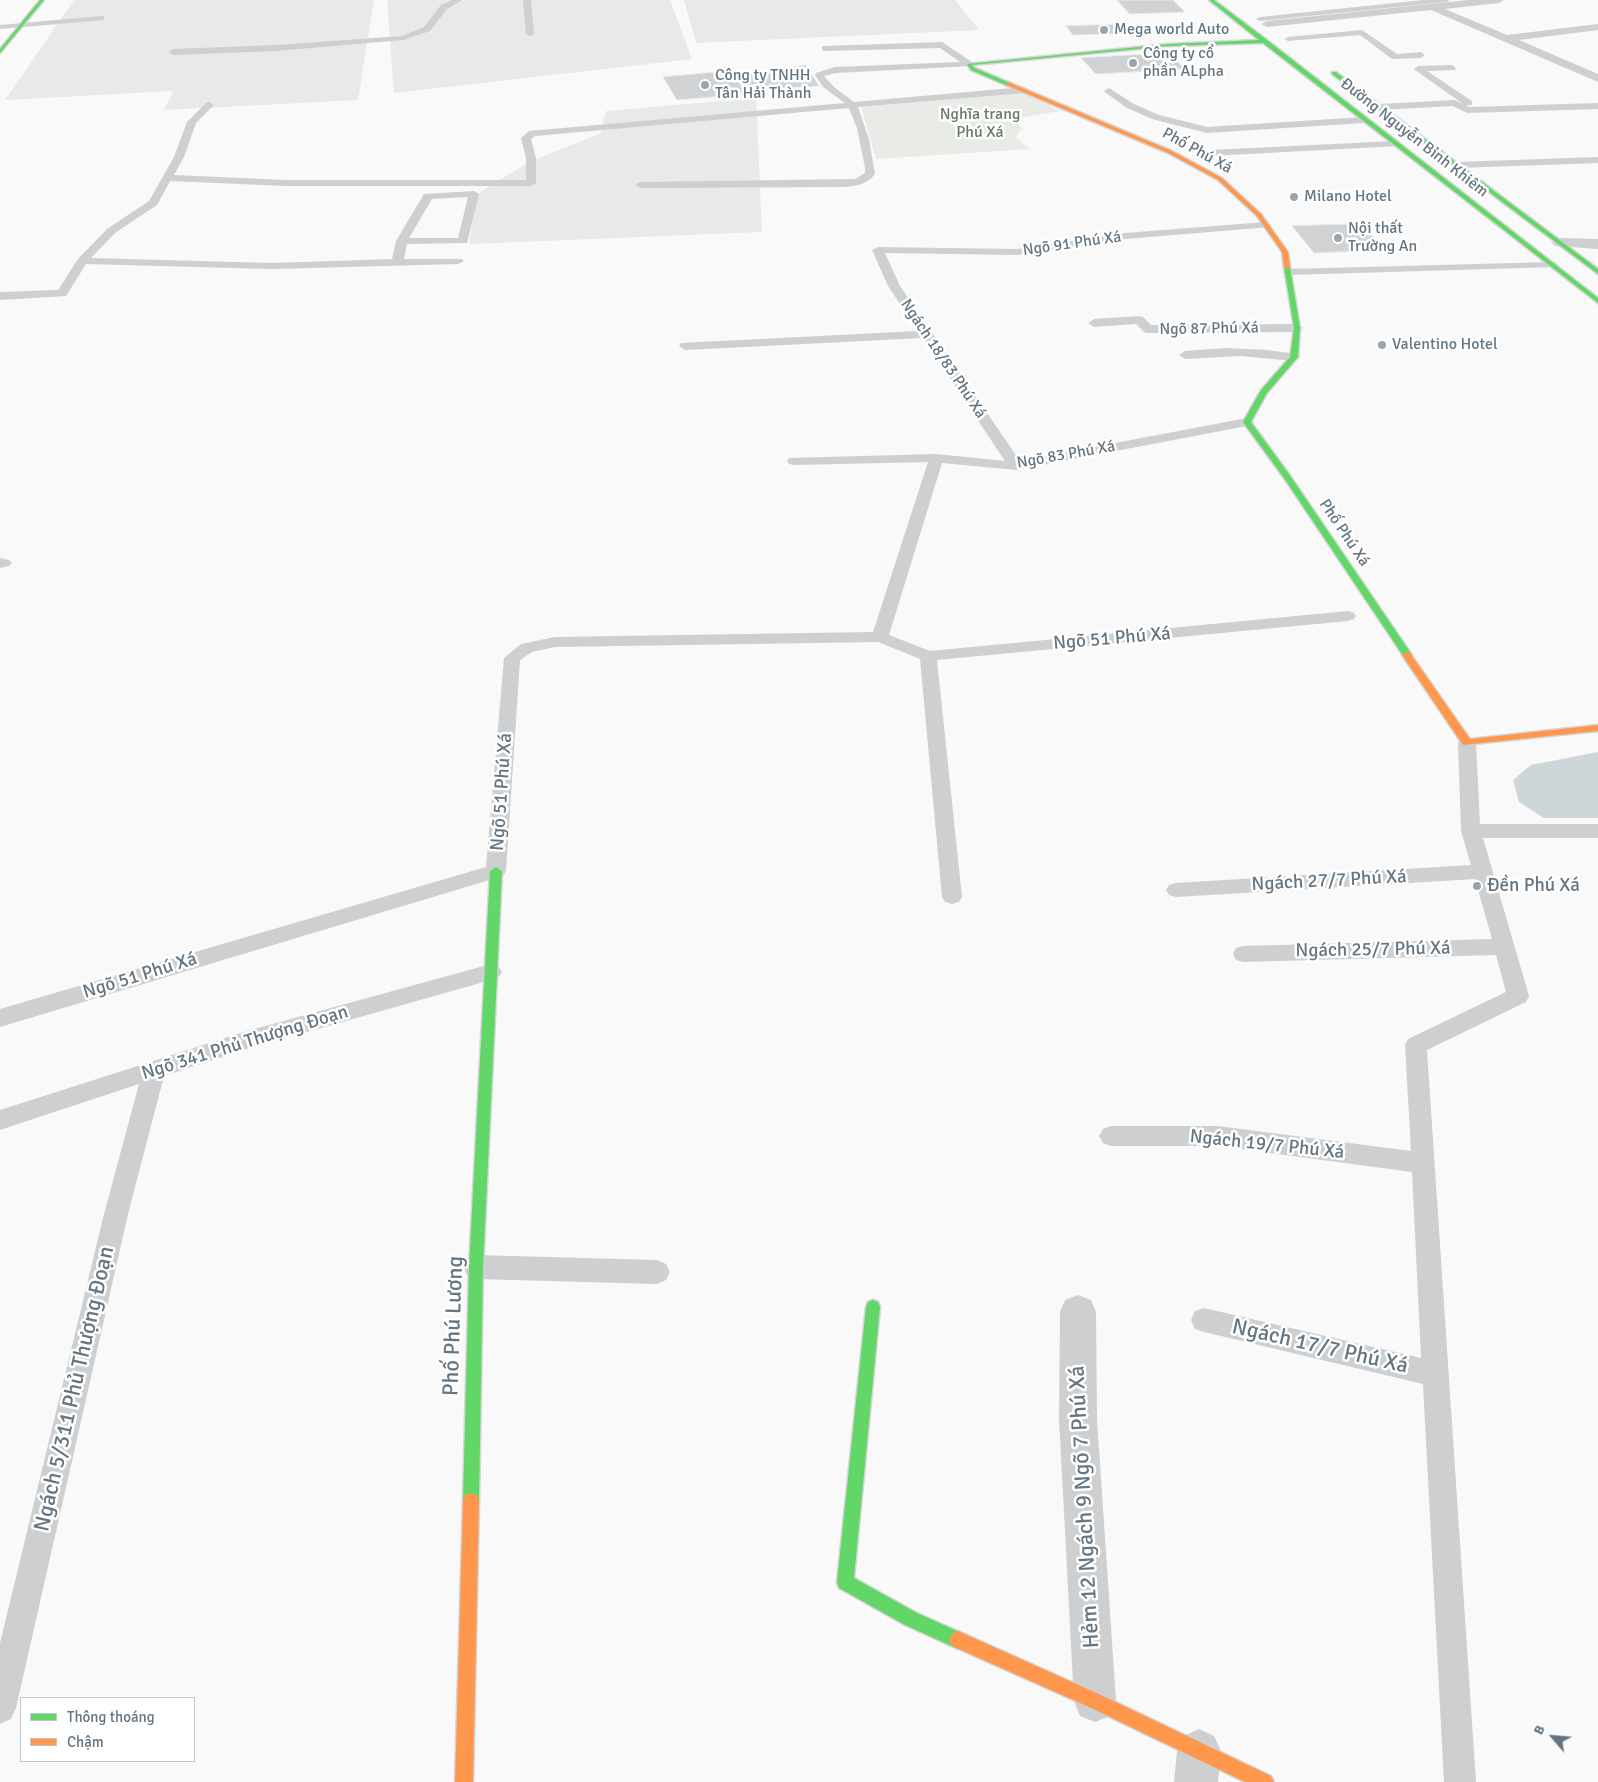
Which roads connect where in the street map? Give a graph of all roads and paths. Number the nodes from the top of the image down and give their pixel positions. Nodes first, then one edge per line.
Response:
1 (42, 0) edge
2 (458, 0) edge
3 (527, 0) edge
4 (1211, 0) edge
5 (1446, 0) edge
6 (1499, 0) edge
7 (1433, 8) junction
8 (101, 18) dead end
9 (1260, 19) junction
10 (20, 26) junction
11 (0, 27) edge
12 (1598, 27) edge
13 (530, 34) dead end
14 (1509, 38) junction
15 (1288, 39) junction
16 (1265, 41) junction
17 (824, 48) dead end
18 (1303, 50) dead end
19 (0, 52) edge
20 (173, 52) dead end
21 (1421, 55) dead end
22 (969, 64) junction
23 (1326, 67) dead end
24 (1452, 68) dead end
25 (1598, 78) edge
26 (1024, 90) junction
27 (1109, 91) dead end
28 (1455, 104) junction
29 (209, 105) dead end
30 (853, 106) junction
31 (1598, 106) edge
32 (1379, 107) junction
33 (1364, 120) junction
34 (1395, 144) junction
35 (1211, 153) dead end
36 (1598, 160) edge
37 (1457, 165) junction
38 (167, 178) junction
39 (640, 185) dead end
40 (1266, 225) junction
41 (402, 241) junction
42 (1560, 244) junction
43 (1598, 244) edge
44 (878, 250) joint
45 (82, 261) junction
46 (458, 261) dead end
47 (397, 264) junction
48 (1552, 265) junction
49 (1288, 272) junction
50 (1598, 272) edge
51 (0, 296) edge
52 (1598, 301) edge
53 (1094, 323) dead end
54 (1297, 328) junction
55 (926, 334) junction
56 (685, 346) dead end
57 (1185, 355) dead end
58 (1294, 357) junction
59 (1247, 422) junction
60 (936, 458) junction
61 (794, 461) dead end
62 (1016, 466) junction
63 (1348, 616) dead end
64 (880, 638) junction
65 (928, 656) junction
66 (1598, 728) edge
67 (1467, 743) junction
68 (1471, 831) junction
69 (1598, 831) edge
70 (496, 871) junction
71 (1482, 871) junction
72 (1176, 890) dead end
73 (952, 897) dead end
74 (1504, 947) junction
75 (1243, 954) dead end
76 (491, 972) junction
77 (0, 1018) edge
78 (154, 1071) junction
79 (0, 1120) edge
80 (1111, 1136) dead end
81 (1423, 1163) junction
82 (476, 1267) junction
83 (657, 1272) dead end
84 (873, 1307) dead end
85 (1078, 1312) dead end
86 (1204, 1320) dead end
87 (1436, 1374) junction
88 (1095, 1701) junction
89 (0, 1708) edge
90 (1198, 1767) edge
91 (464, 1782) edge
92 (1265, 1782) edge
93 (1460, 1782) edge

1 - 10 main road
2 - 20 lane
3 - 13 lane
4 - 16 main road, Đường Nguyễn Bỉnh Khiêm
5 - 9 lane
6 - 7 street
7 - 9 street
7 - 14 street
8 - 10 lane
9 - 15 main road
10 - 11 lane
10 - 19 main road
12 - 14 street
14 - 25 street
15 - 16 main road
15 - 18 main road
15 - 21 lane
16 - 22 main road
16 - 33 main road, Đường Nguyễn Bỉnh Khiêm
17 - 22 lane
22 - 26 main road, Phố Phú Xá
22 - 30 lane
23 - 32 main road
24 - 28 lane
26 - 30 lane
26 - 40 main road, Phố Phú Xá
27 - 33 lane
28 - 31 lane
28 - 32 lane
29 - 38 lane
30 - 38 lane
30 - 39 lane
32 - 37 main road
33 - 34 main road, Đường Nguyễn Bỉnh Khiêm
34 - 35 lane
34 - 48 main road, Đường Nguyễn Bỉnh Khiêm
36 - 37 lane
37 - 42 main road
38 - 45 lane
40 - 44 lane, Ngõ 91 Phú Xá
40 - 49 main road, Phố Phú Xá
41 - 41 lane
41 - 47 lane
42 - 43 street
42 - 50 main road
44 - 55 lane, Ngách 18/83 Phú Xá
45 - 47 lane
45 - 51 lane
46 - 47 lane
48 - 49 lane
48 - 52 main road, Đường Nguyễn Bỉnh Khiêm
49 - 54 main road, Phố Phú Xá
53 - 54 lane, Ngõ 87 Phú Xá
54 - 58 main road, Phố Phú Xá
55 - 56 lane
55 - 62 lane, Ngách 18/83 Phú Xá
57 - 58 lane
58 - 59 main road
59 - 62 lane, Ngõ 83 Phú Xá
59 - 67 main road, Phố Phú Xá
60 - 61 lane, Ngõ 83 Phú Xá
60 - 62 lane, Ngõ 83 Phú Xá
60 - 64 lane
63 - 65 lane, Ngõ 51 Phú Xá
64 - 65 lane, Ngõ 51 Phú Xá
64 - 70 lane, Ngõ 51 Phú Xá
65 - 73 lane
66 - 67 main road
67 - 68 lane
68 - 69 lane
68 - 71 lane
70 - 76 main road, Phố Phú Lương
70 - 77 lane, Ngõ 51 Phú Xá
71 - 72 lane, Ngách 27/7 Phú Xá
71 - 74 lane
74 - 75 lane, Ngách 25/7 Phú Xá
74 - 81 lane
76 - 78 lane, Ngõ 341 Phủ Thượng Đoạn
76 - 82 main road, Phố Phú Lương
78 - 79 lane, Ngõ 341 Phủ Thượng Đoạn
78 - 89 lane, Ngách 5/311 Phủ Thượng Đoạn
80 - 81 lane, Ngách 19/7 Phú Xá
81 - 87 lane
82 - 83 lane
82 - 91 main road, Phố Phú Lương
84 - 88 main road
85 - 88 street, Hẻm 12 Ngách 9 Ngõ 7 Phú Xá
86 - 87 lane, Ngách 17/7 Phú Xá
87 - 93 lane
88 - 90 main road
90 - 92 main road

